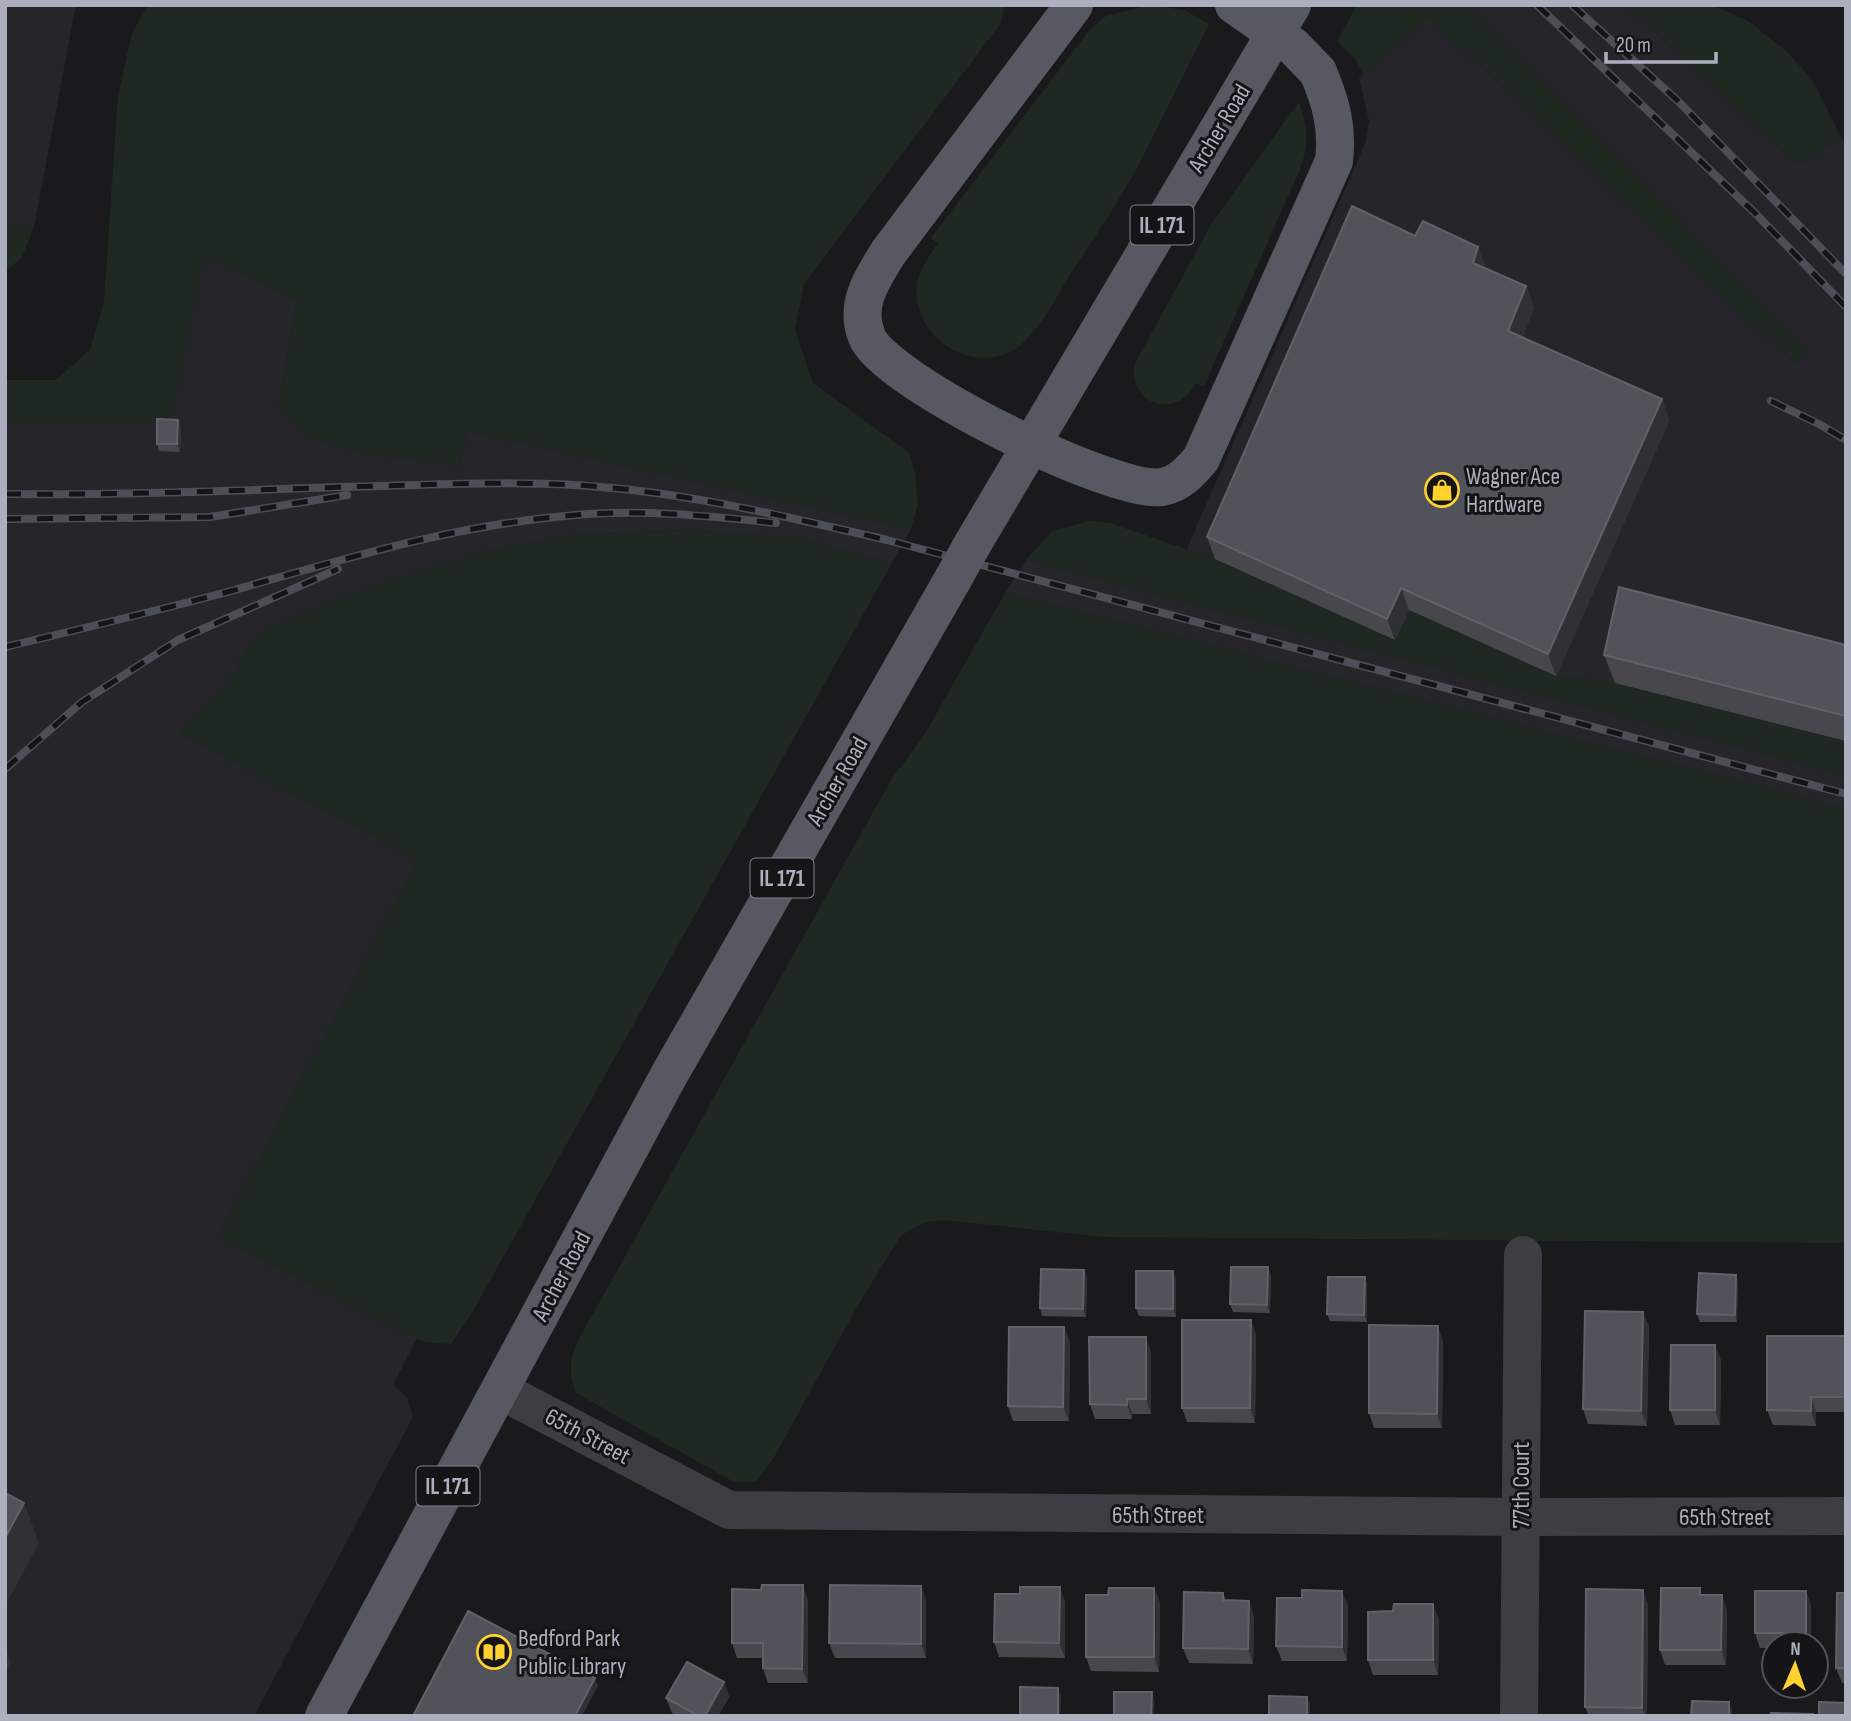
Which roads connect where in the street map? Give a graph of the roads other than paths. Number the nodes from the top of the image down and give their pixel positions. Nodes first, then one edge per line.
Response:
1 (1074, 5) edge
2 (1234, 5) edge
3 (1292, 5) edge
4 (1032, 445) junction
5 (1523, 1255) dead end
6 (500, 1390) junction
7 (1846, 1516) edge
8 (1521, 1517) junction
9 (324, 1716) edge
10 (1519, 1716) edge

1 - 4 main road
2 - 4 main road, bridge
3 - 4 main road, Archer Road / IL 171
4 - 6 main road, Archer Road / IL 171, bridge
5 - 8 street, 77th Court
6 - 8 street, 65th Street
6 - 9 main road, Archer Road / IL 171
7 - 8 street, 65th Street
8 - 10 street, 77th Court

